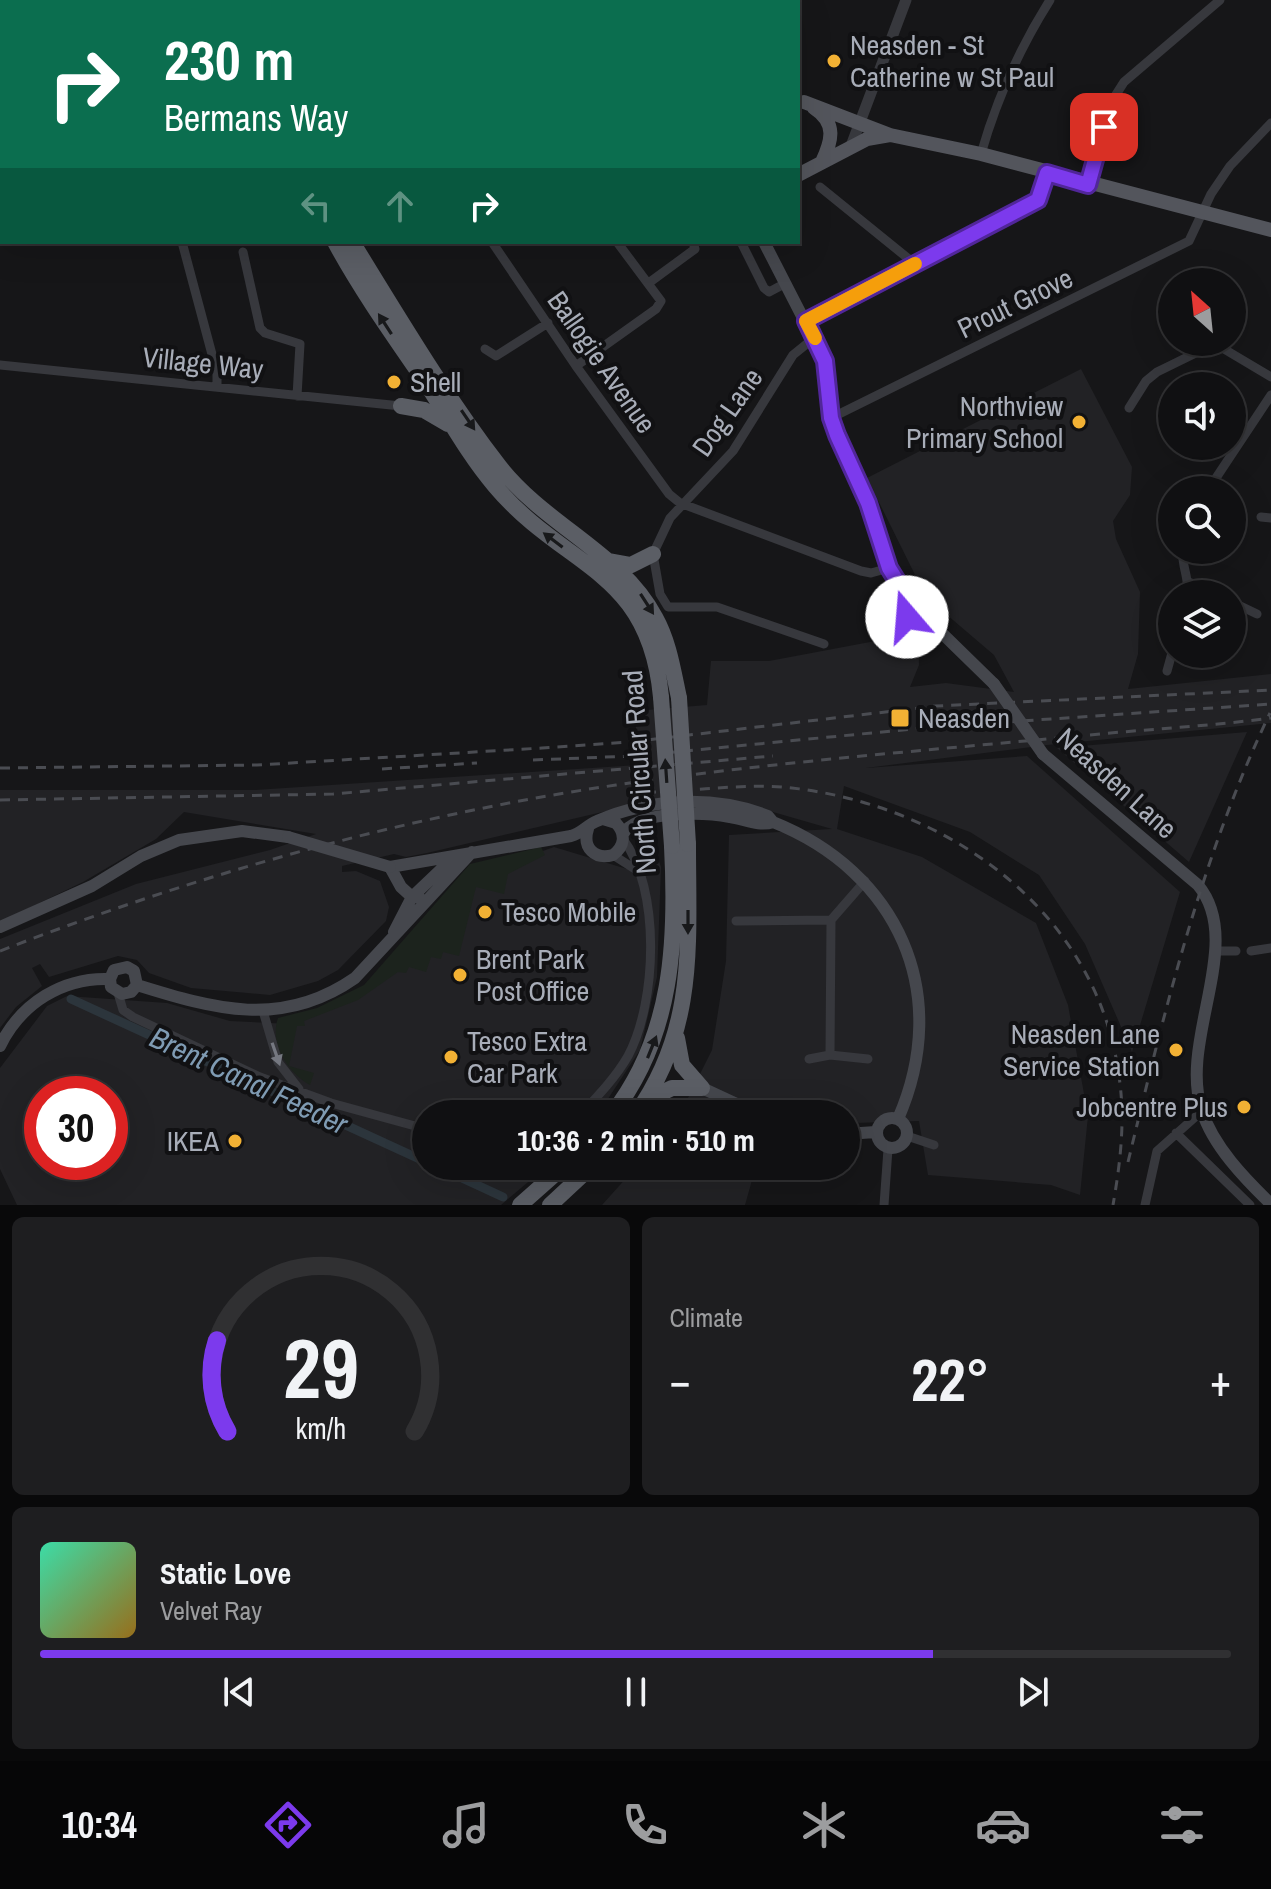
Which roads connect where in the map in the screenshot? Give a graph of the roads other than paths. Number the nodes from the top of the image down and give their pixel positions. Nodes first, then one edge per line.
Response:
1 (906, 0) edge
2 (1050, 0) edge
3 (1220, 0) edge
4 (801, 100) edge
5 (861, 122) junction
6 (1271, 123) edge
7 (890, 135) junction
8 (851, 146) junction
9 (981, 154) junction
10 (822, 162) junction
11 (1047, 173) junction
12 (800, 174) edge
13 (1088, 185) junction
14 (820, 187) dead end
15 (1202, 212) junction
16 (1271, 230) edge
17 (183, 244) edge
18 (336, 244) edge
19 (353, 244) edge
20 (368, 244) edge
21 (493, 244) edge
22 (619, 244) edge
23 (694, 244) edge
24 (742, 244) edge
25 (765, 244) edge
26 (243, 252) dead end
27 (915, 264) junction
28 (650, 282) junction
29 (786, 283) junction
30 (806, 321) junction
31 (548, 323) junction
32 (408, 332) junction
33 (814, 338) junction
34 (485, 349) dead end
35 (0, 365) edge
36 (576, 366) junction
37 (1271, 377) edge
38 (425, 383) junction
39 (217, 386) junction
40 (1271, 395) edge
41 (297, 396) junction
42 (401, 406) junction
43 (1129, 408) dead end
44 (831, 418) junction
45 (455, 430) junction
46 (1217, 476) edge
47 (680, 503) junction
48 (653, 554) junction
49 (608, 560) junction
50 (889, 568) junction
51 (910, 602) junction
52 (1246, 609) edge
53 (1257, 614) dead end
54 (914, 634) dead end
55 (824, 644) dead end
56 (1168, 668) edge
57 (1167, 671) dead end
58 (603, 819) junction
59 (773, 822) junction
60 (588, 829) junction
61 (623, 837) junction
62 (562, 838) junction
63 (680, 845) junction
64 (589, 848) junction
65 (466, 853) junction
66 (613, 855) junction
67 (390, 867) junction
68 (641, 873) junction
69 (865, 881) junction
70 (427, 890) junction
71 (412, 897) junction
72 (831, 920) junction
73 (736, 921) dead end
74 (0, 927) edge
75 (394, 932) junction
76 (1271, 948) edge
77 (1215, 951) junction
78 (1236, 951) dead end
79 (1251, 951) dead end
80 (110, 979) junction
81 (137, 985) junction
82 (118, 993) junction
83 (263, 1011) junction
84 (677, 1036) junction
85 (0, 1046) edge
86 (830, 1055) junction
87 (809, 1059) dead end
88 (868, 1059) dead end
89 (702, 1088) junction
90 (301, 1091) junction
91 (594, 1100) edge
92 (621, 1100) edge
93 (644, 1100) edge
94 (653, 1100) edge
95 (728, 1100) edge
96 (1202, 1111) junction
97 (898, 1119) junction
98 (412, 1125) edge
99 (876, 1132) junction
100 (860, 1133) edge
101 (1176, 1133) junction
102 (907, 1136) junction
103 (934, 1145) dead end
104 (888, 1149) junction
105 (548, 1180) edge
106 (577, 1180) edge
107 (1271, 1204) edge
108 (520, 1205) edge
109 (550, 1205) edge
110 (884, 1205) edge
111 (1145, 1205) edge
112 (1250, 1205) edge

1 - 5 street
2 - 9 street
3 - 13 street
4 - 5 main road
4 - 10 main road
5 - 7 main road
5 - 8 street
6 - 15 street, Prout Grove
7 - 8 main road
7 - 9 main road
8 - 10 main road
9 - 11 main road
10 - 12 main road
11 - 13 main road
11 - 27 street
13 - 15 main road
14 - 27 street
15 - 16 main road
15 - 44 street, Prout Grove
17 - 39 street
38 -> 18 highway, North Circular Road
19 - 32 highway, North Circular Road
20 - 32 highway
21 - 31 street, Ballogie Avenue
22 - 28 street
23 - 28 street
24 - 29 street
25 - 29 main road, Neasden Lane
26 - 41 street
27 - 30 street
28 - 36 street
29 - 30 main road, Neasden Lane
30 - 33 main road, Neasden Lane
31 - 34 street
31 - 36 street, Ballogie Avenue
32 -> 49 highway, North Circular Road
33 - 44 main road, Neasden Lane
33 - 47 street, Dog Lane
35 - 39 street, Village Way
36 - 47 street, Ballogie Avenue
37 - 43 street
38 - 42 highway
38 - 45 highway, North Circular Road
39 - 41 street, Village Way
40 - 46 street
41 - 42 street, Village Way
42 - 45 highway
44 - 50 main road, Neasden Lane
63 -> 45 highway, North Circular Road, bridge
47 - 48 street, Dog Lane
47 - 50 street
48 - 49 highway
48 - 55 street
49 -> 63 highway, North Circular Road, bridge
50 - 51 main road, Neasden Lane
51 - 54 street
51 - 77 main road, Neasden Lane, bridge
52 - 53 street
56 - 57 street
58 - 59 main road
58 - 60 main road
58 - 61 main road
59 - 61 main road
59 - 69 main road
60 - 62 main road
60 - 64 main road
61 - 66 main road
61 - 68 street
62 - 64 main road
62 - 65 main road
63 -> 84 highway, North Circular Road
92 -> 63 highway, North Circular Road
64 - 66 main road
65 - 67 main road
65 - 70 main road
66 - 68 street
67 - 70 main road
67 - 71 main road
67 - 74 main road, bridge
68 - 91 street
69 - 72 street
69 - 97 main road
70 - 71 main road
70 - 75 main road
71 - 75 main road
72 - 73 street
72 - 86 street
75 - 83 main road
76 - 79 street
77 - 78 street
77 - 96 main road, Neasden Lane
80 - 81 main road
80 - 82 main road
80 - 85 main road
81 - 82 main road
81 - 83 main road
82 - 90 street
83 -> 90 street
84 - 89 highway
84 - 93 highway, North Circular Road
86 - 87 street
86 - 88 street
89 - 94 highway
89 - 95 main road
90 - 98 street
96 - 101 street
96 - 107 main road, Neasden Lane
97 - 99 main road
97 - 102 main road
99 - 100 main road
99 - 104 main road
101 - 111 street
101 - 112 street
102 - 103 street
102 - 104 main road
104 - 110 street
105 - 108 highway
106 - 109 highway

